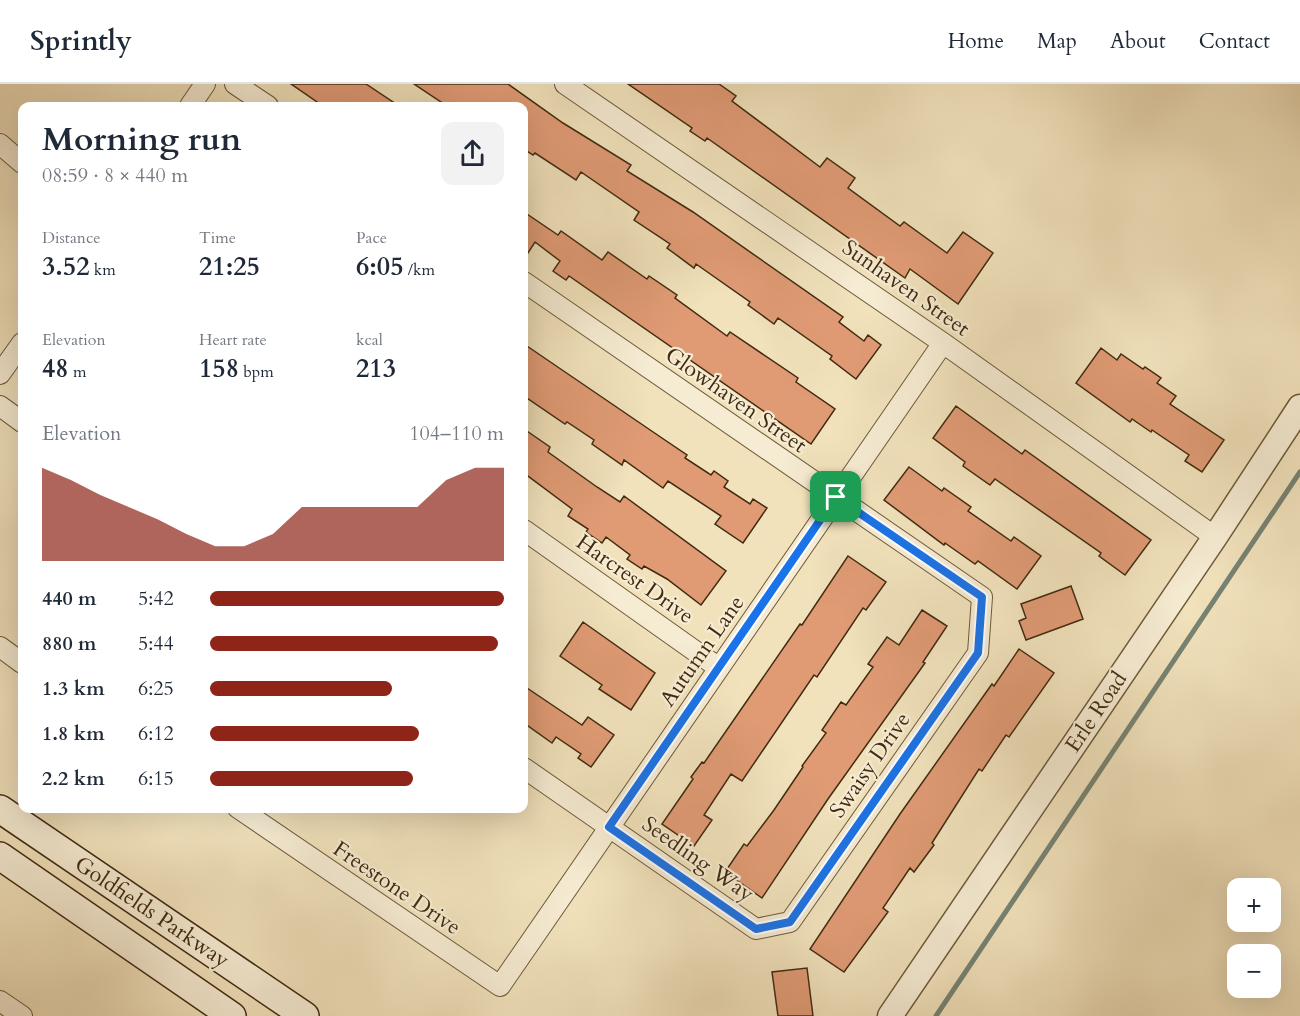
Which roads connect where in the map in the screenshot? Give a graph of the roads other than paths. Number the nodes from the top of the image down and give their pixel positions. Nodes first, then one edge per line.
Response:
1 (205, 84) edge
2 (235, 84) edge
3 (565, 84) edge
4 (193, 102) edge
5 (262, 102) edge
6 (0, 144) edge
7 (18, 160) edge
8 (528, 285) edge
9 (943, 343) junction
10 (18, 349) edge
11 (0, 374) edge
12 (0, 406) edge
13 (1300, 407) edge
14 (18, 419) edge
15 (836, 497) junction
16 (528, 533) edge
17 (1215, 537) junction
18 (982, 597) joint
19 (0, 647) edge
20 (18, 660) edge
21 (719, 668) junction
22 (528, 771) edge
23 (0, 809) edge
24 (245, 813) edge
25 (609, 827) junction
26 (0, 856) edge
27 (756, 929) joint
28 (500, 986) joint
29 (0, 1001) edge
30 (22, 1016) edge
31 (232, 1016) edge
32 (305, 1016) edge
33 (890, 1016) edge

1 - 4 street
2 - 5 street
3 - 9 street, Sunhaven Street
6 - 7 street
8 - 15 street, Glowhaven Street
9 - 15 street, Autumn Lane
9 - 17 street, Sunhaven Street
10 - 11 street
12 - 14 street
13 - 17 street, Erle Road
15 - 18 street, Glowhaven Street
15 - 21 street, Autumn Lane
16 - 21 street, Harcrest Drive
17 - 33 street, Erle Road
18 - 27 street, Swaisy Drive
19 - 20 street
21 - 25 street, Autumn Lane
22 - 25 street, Seedling Way
23 - 32 main road, Goldfields Parkway
24 - 28 street, Freestone Drive
25 - 27 street, Seedling Way
25 - 28 street, Autumn Lane
26 - 31 main road, Goldfields Parkway
29 - 30 street

